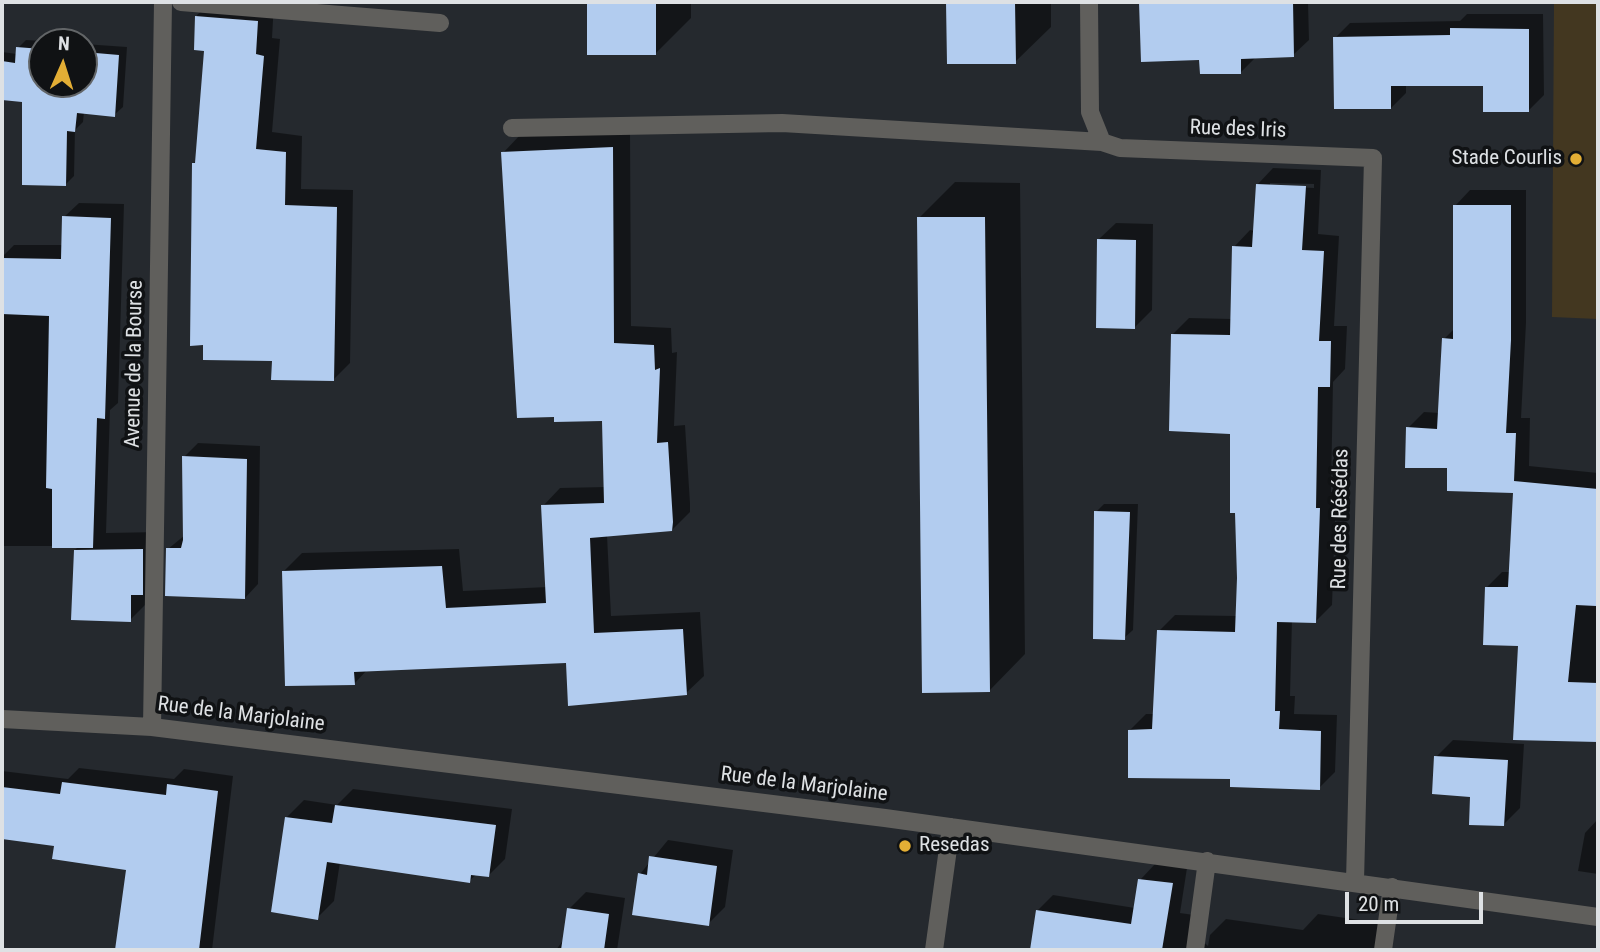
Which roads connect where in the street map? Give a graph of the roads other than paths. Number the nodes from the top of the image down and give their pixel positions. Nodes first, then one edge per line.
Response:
1 (163, 2) edge
2 (181, 2) edge
3 (1089, 2) edge
4 (440, 23) dead end
5 (512, 128) dead end
6 (1102, 142) junction
7 (1373, 158) joint
8 (2, 719) edge
9 (152, 727) junction
10 (951, 827) junction
11 (1207, 861) junction
12 (1355, 881) junction
13 (1392, 887) junction
14 (1598, 917) edge
15 (934, 950) edge
16 (1195, 950) edge
17 (1383, 950) edge

1 - 9 street, Avenue de la Bourse
2 - 4 street
3 - 6 street
5 - 6 street, Rue des Iris
6 - 7 street, Rue des Iris
7 - 12 street, Rue des Résédas
8 - 9 street, Rue de la Marjolaine
9 - 10 street, Rue de la Marjolaine
10 - 11 street, Rue de la Marjolaine
10 - 15 street
11 - 12 street, Rue de la Marjolaine
11 - 16 street
12 - 13 street, Rue de la Marjolaine
13 - 14 street, Rue de la Marjolaine
13 - 17 street

